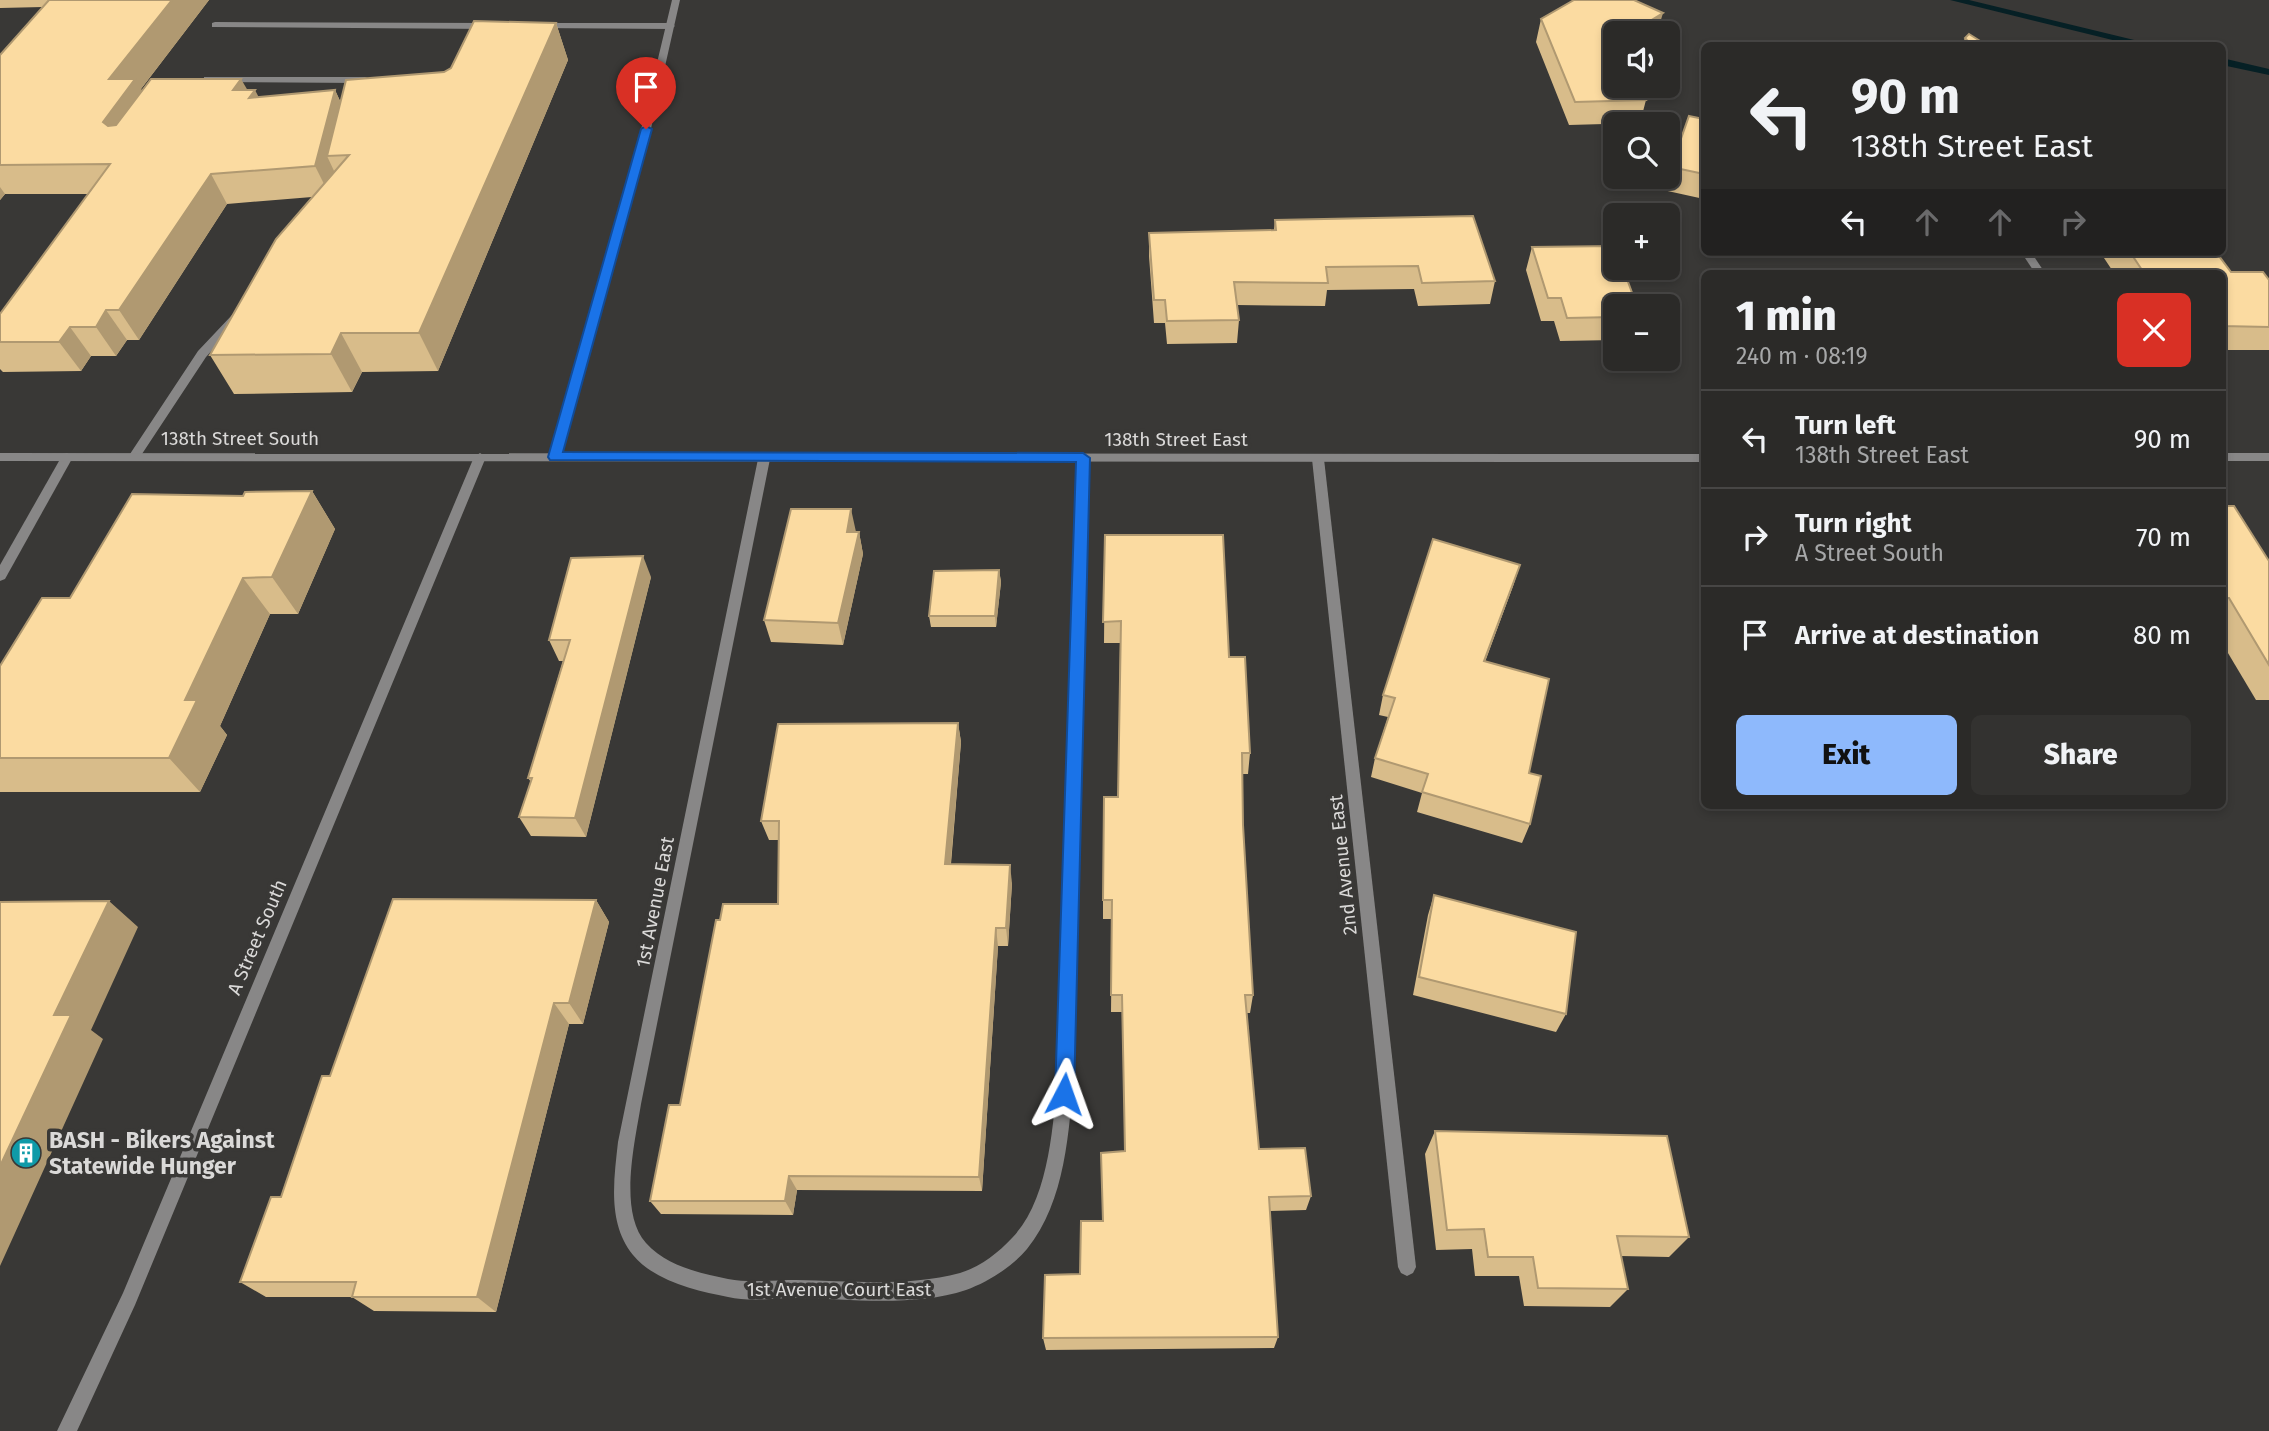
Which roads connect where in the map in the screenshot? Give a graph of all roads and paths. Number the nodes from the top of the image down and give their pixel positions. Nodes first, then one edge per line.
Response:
1 (676, 0) edge
2 (215, 25) dead end
3 (505, 26) edge
4 (533, 26) edge
5 (671, 26) junction
6 (193, 79) edge
7 (362, 93) edge
8 (249, 303) edge
9 (0, 457) edge
10 (67, 457) junction
11 (134, 457) junction
12 (480, 457) junction
13 (554, 457) junction
14 (2226, 457) edge
15 (2269, 457) edge
16 (1083, 458) junction
17 (1701, 458) edge
18 (764, 459) junction
19 (1318, 459) junction
20 (0, 576) edge
21 (1406, 1267) dead end
22 (731, 1289) joint
23 (67, 1431) edge

1 - 5 street
2 - 3 street
4 - 5 street
5 - 13 street
6 - 7 street
8 - 11 street
9 - 10 street, 138th Street South
10 - 11 street, 138th Street South
10 - 20 street
11 - 12 street, 138th Street South
12 - 13 street, 138th Street East
12 - 23 street, A Street South
13 - 18 street, 138th Street East
14 - 15 street
16 - 18 street, 138th Street East
16 - 19 street, 138th Street East
16 - 22 street, 1st Avenue Court East
17 - 19 street, 138th Street East
18 - 22 street, 1st Avenue East
19 - 21 street, 2nd Avenue East

